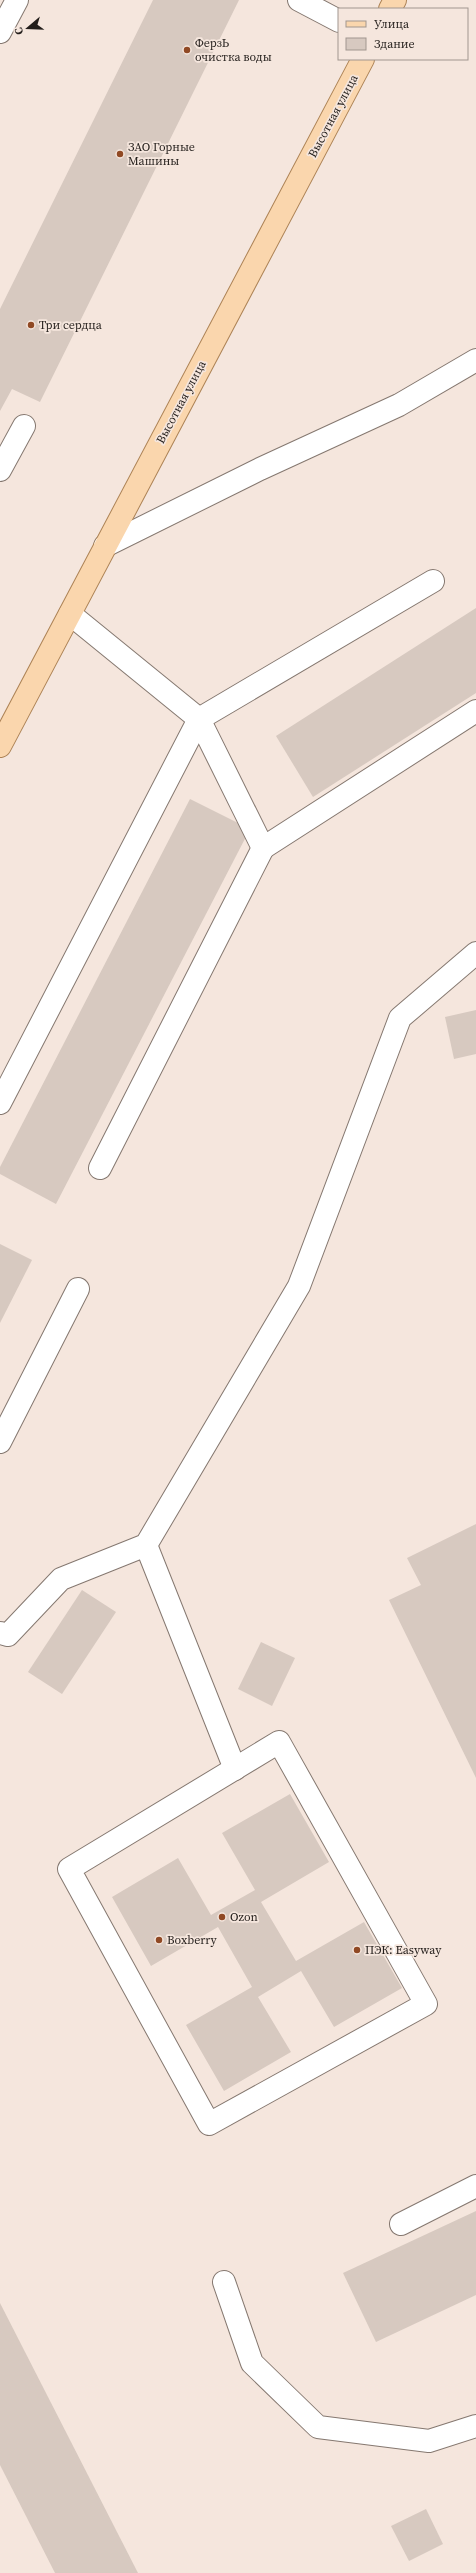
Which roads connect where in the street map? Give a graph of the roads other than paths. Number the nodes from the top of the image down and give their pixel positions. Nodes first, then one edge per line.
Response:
1 (16, 0) edge
2 (299, 0) edge
3 (338, 20) edge
4 (0, 32) edge
5 (362, 60) edge
6 (476, 360) edge
7 (24, 426) dead end
8 (0, 470) edge
9 (105, 546) junction
10 (433, 581) dead end
11 (70, 614) junction
12 (476, 712) edge
13 (199, 719) junction
14 (0, 746) edge
15 (264, 848) junction
16 (476, 953) edge
17 (0, 1103) edge
18 (100, 1168) dead end
19 (78, 1289) dead end
20 (0, 1442) edge
21 (146, 1545) junction
22 (0, 1633) edge
23 (235, 1769) junction
24 (476, 2186) edge
25 (401, 2224) dead end
26 (224, 2282) dead end
27 (476, 2426) edge

1 - 4 lane
2 - 3 lane
5 - 9 main road, Высотная улица
6 - 9 lane
7 - 8 lane
9 - 11 main road, Высотная улица
10 - 13 lane
11 - 13 lane
11 - 14 main road, Высотная улица
12 - 15 lane
13 - 15 lane
13 - 17 lane
15 - 18 lane
16 - 21 lane
19 - 20 lane
21 - 22 lane
21 - 23 lane
23 - 23 lane
24 - 25 lane
26 - 27 lane

